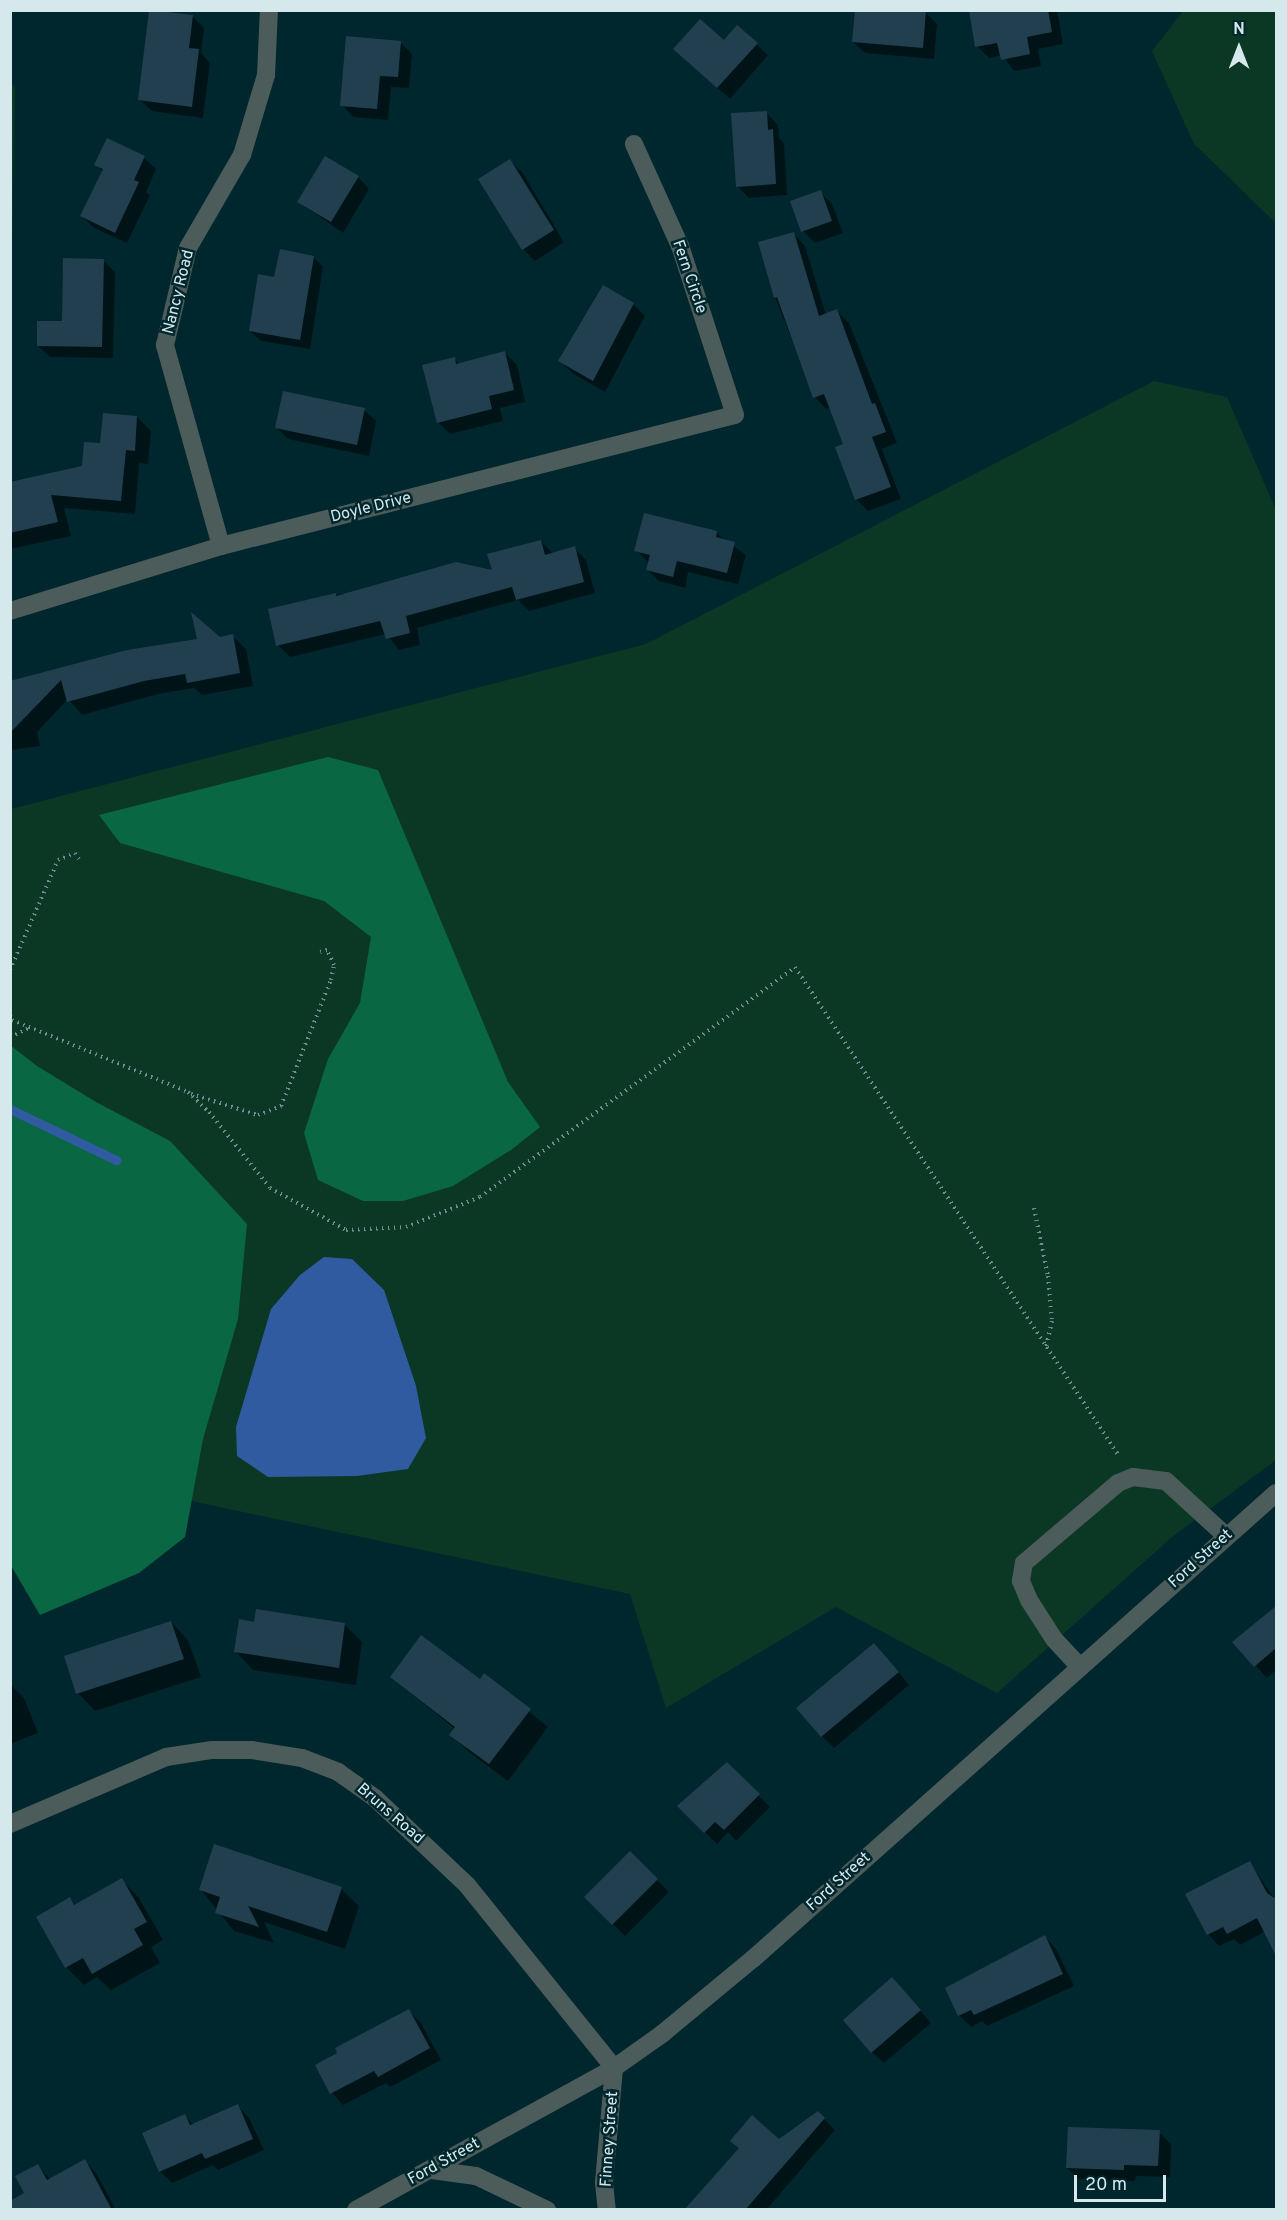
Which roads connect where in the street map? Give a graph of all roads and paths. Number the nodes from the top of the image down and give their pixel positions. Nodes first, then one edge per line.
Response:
1 (269, 10) edge
2 (634, 144) dead end
3 (735, 415) joint
4 (221, 546) junction
5 (10, 612) edge
6 (79, 858) dead end
7 (320, 952) dead end
8 (10, 970) edge
9 (10, 1015) edge
10 (32, 1026) junction
11 (10, 1037) edge
12 (188, 1092) junction
13 (1034, 1208) dead end
14 (1046, 1348) junction
15 (1133, 1477) junction
16 (1276, 1492) edge
17 (1226, 1536) junction
18 (1080, 1667) junction
19 (10, 1824) edge
20 (614, 2068) junction
21 (432, 2170) junction
22 (356, 2210) edge
23 (547, 2210) edge
24 (607, 2210) edge

1 - 4 street, Nancy Road
2 - 3 street, Fern Circle
3 - 4 street, Doyle Drive
4 - 5 street, Doyle Drive
6 - 8 path
7 - 12 path
9 - 10 path
10 - 11 path
10 - 12 path
12 - 14 path
13 - 14 path
14 - 15 path
15 - 17 street
15 - 18 street
16 - 17 street, Ford Street
17 - 18 street, Ford Street
18 - 20 street, Ford Street
19 - 20 street, Bruns Road
20 - 21 street, Ford Street
20 - 24 street, Finney Street
21 - 22 street, Ford Street
21 - 23 street

